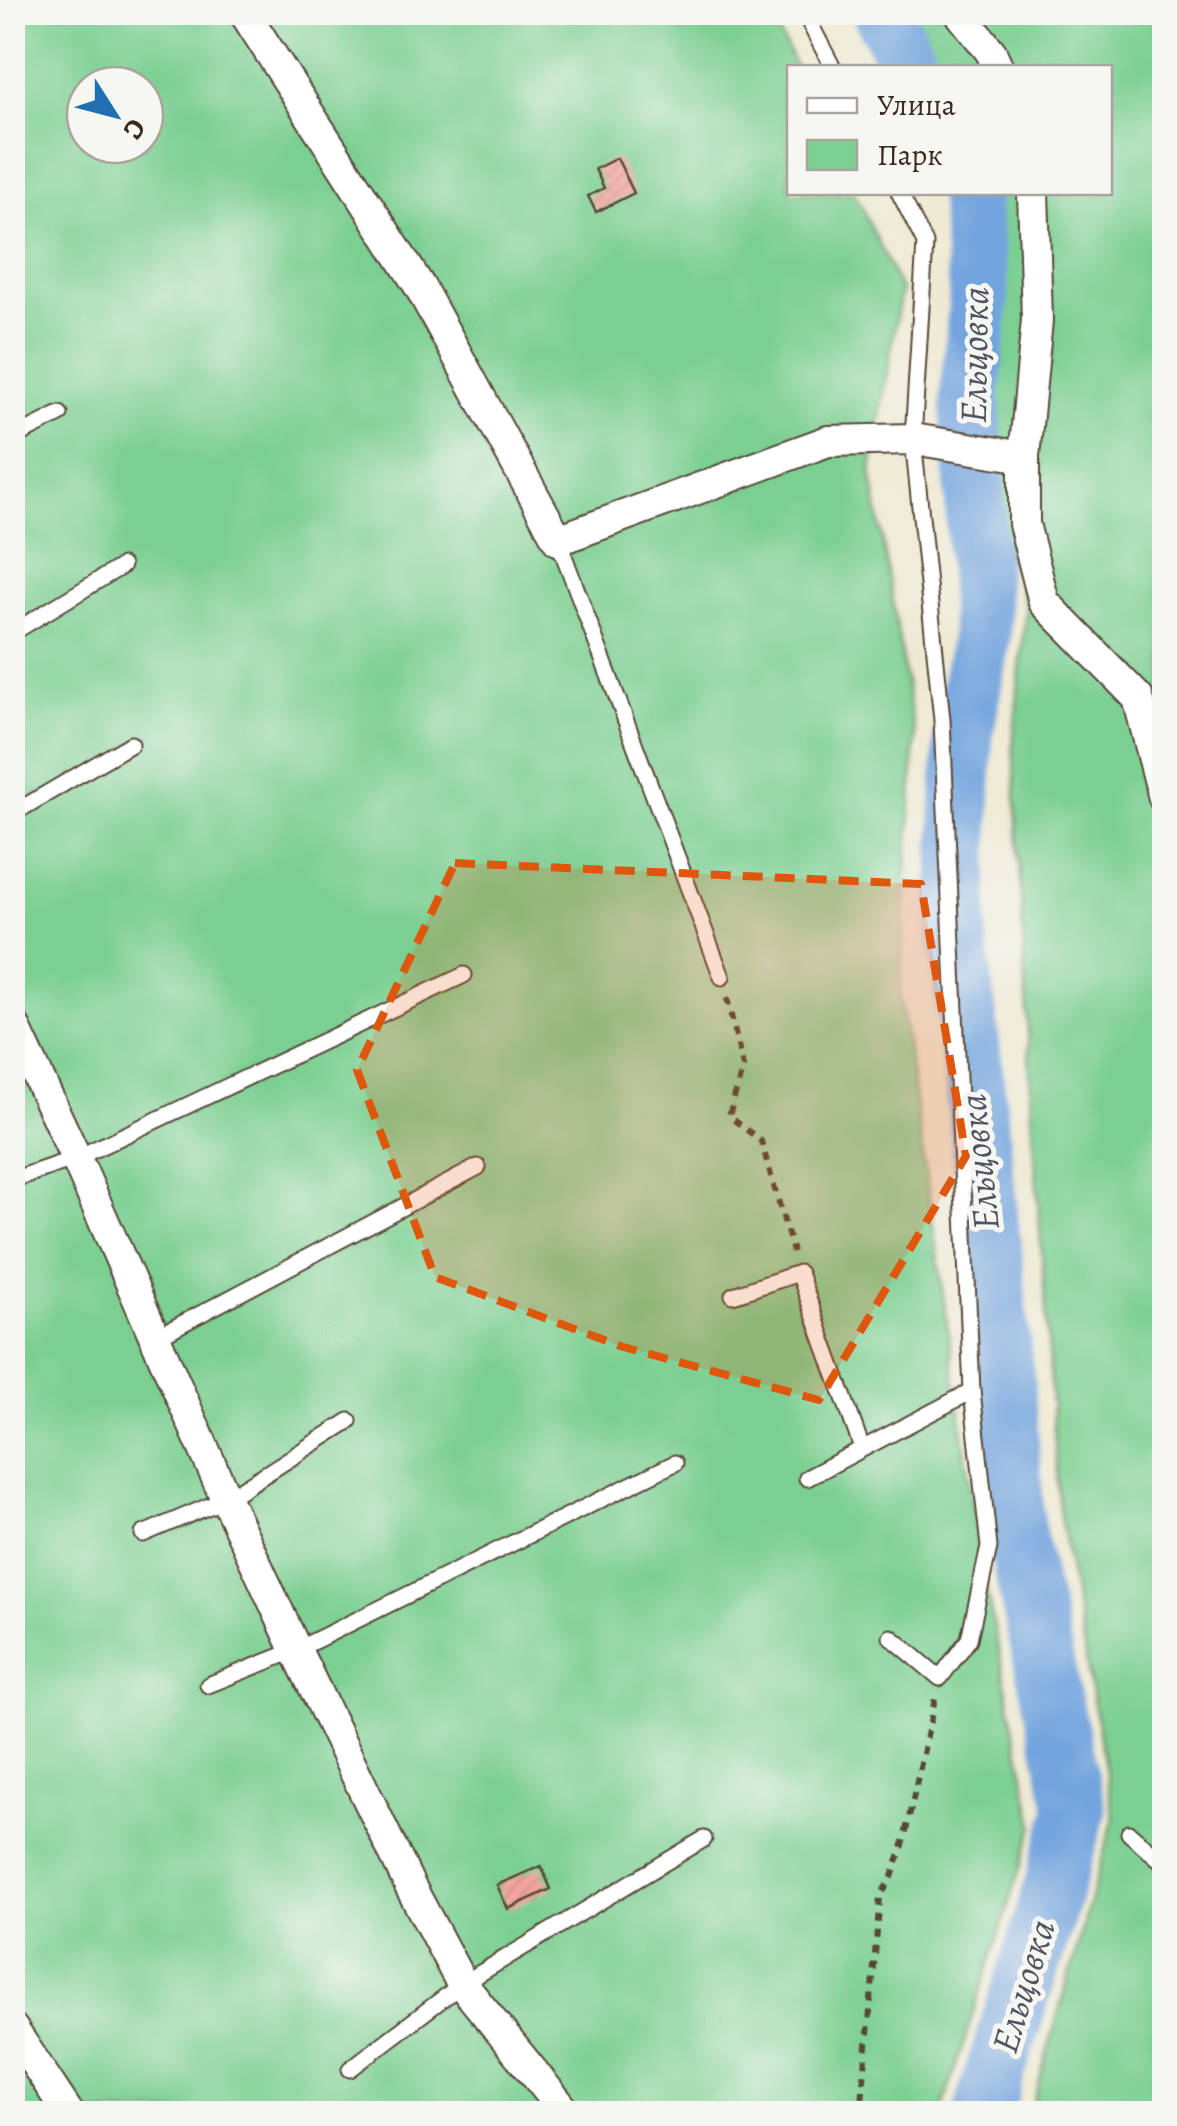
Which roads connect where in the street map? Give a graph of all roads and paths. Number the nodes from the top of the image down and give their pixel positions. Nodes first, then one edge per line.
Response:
1 (244, 12) edge
2 (804, 12) edge
3 (959, 12) edge
4 (831, 65) edge
5 (997, 65) edge
6 (901, 195) edge
7 (1033, 195) edge
8 (60, 414) dead end
9 (12, 438) edge
10 (913, 439) junction
11 (1024, 458) junction
12 (558, 540) junction
13 (122, 566) dead end
14 (12, 633) edge
15 (131, 744) dead end
16 (1164, 798) edge
17 (12, 814) edge
18 (464, 974) dead end
19 (722, 977) joint
20 (12, 1021) edge
21 (76, 1158) junction
22 (478, 1167) dead end
23 (12, 1180) edge
24 (799, 1272) junction
25 (733, 1295) dead end
26 (156, 1338) junction
27 (972, 1391) junction
28 (349, 1421) dead end
29 (862, 1448) junction
30 (674, 1463) dead end
31 (807, 1478) dead end
32 (226, 1499) junction
33 (142, 1534) dead end
34 (891, 1637) dead end
35 (296, 1650) junction
36 (940, 1678) junction
37 (208, 1685) dead end
38 (1128, 1833) dead end
39 (704, 1839) dead end
40 (1164, 1863) edge
41 (462, 1984) junction
42 (12, 2028) edge
43 (350, 2068) dead end
44 (69, 2114) edge
45 (567, 2114) edge
46 (861, 2114) edge

1 - 12 street
2 - 4 lane
3 - 5 street
6 - 10 lane
7 - 11 street
8 - 9 lane
10 - 11 street
10 - 12 street
10 - 27 lane
11 - 16 street
12 - 19 lane
13 - 14 lane
15 - 17 lane
18 - 21 lane
19 - 24 path
20 - 21 street
21 - 23 lane
21 - 26 street
22 - 26 lane
24 - 25 lane
24 - 29 lane
26 - 32 street
27 - 29 lane
27 - 36 lane
28 - 32 lane
29 - 31 lane
30 - 35 lane
32 - 33 lane
32 - 35 street
34 - 36 lane
35 - 37 lane
35 - 41 street
36 - 46 path
38 - 40 lane
39 - 41 lane
41 - 43 lane
41 - 45 street
42 - 44 street

